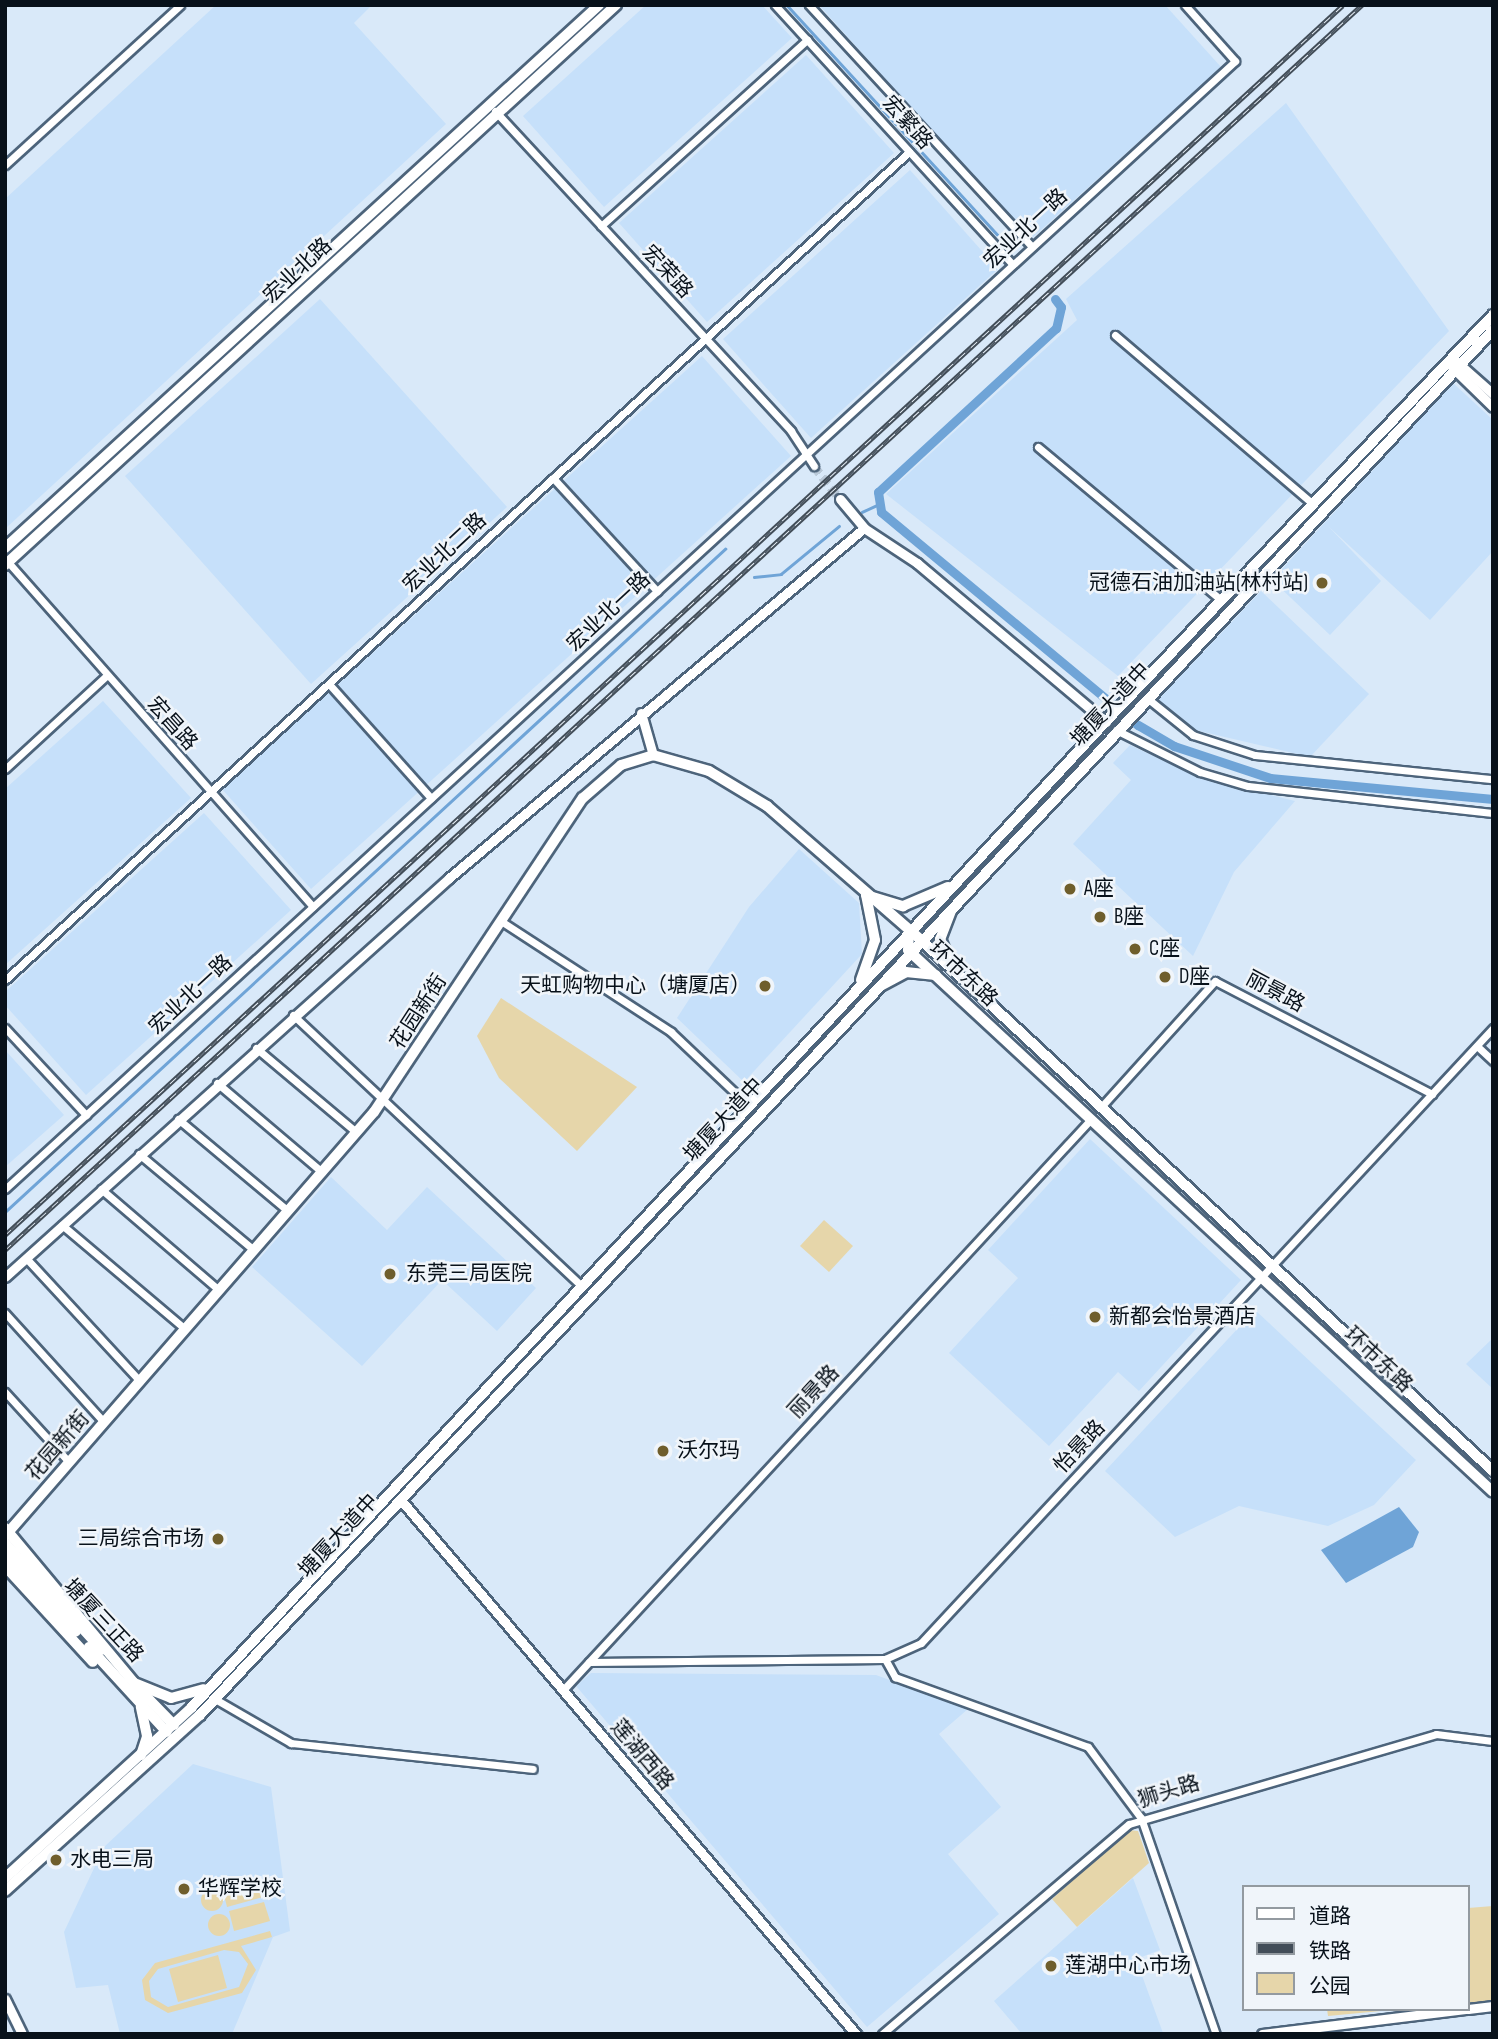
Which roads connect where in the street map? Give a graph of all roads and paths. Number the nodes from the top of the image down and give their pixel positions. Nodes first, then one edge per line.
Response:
1 (180, 5) edge
2 (599, 5) edge
3 (616, 5) edge
4 (775, 5) edge
5 (809, 5) edge
6 (1185, 5) edge
7 (807, 40) junction
8 (489, 105) junction
9 (498, 114) junction
10 (909, 152) junction
11 (5, 165) edge
12 (601, 226) junction
13 (1032, 247) junction
14 (1013, 265) junction
15 (1493, 315) edge
16 (1493, 330) edge
17 (1115, 335) dead end
18 (705, 339) junction
19 (1454, 364) junction
20 (1493, 394) edge
21 (1493, 408) edge
22 (1038, 447) dead end
23 (806, 454) junction
24 (814, 466) tunnel mouth
25 (553, 478) junction
26 (840, 499) tunnel mouth
27 (1312, 503) junction
28 (864, 528) junction
29 (5, 548) edge
30 (6, 562) edge
31 (657, 591) junction
32 (1221, 600) junction
33 (105, 677) junction
34 (329, 684) junction
35 (1138, 698) junction
36 (641, 713) junction
37 (1113, 722) junction
38 (653, 755) junction
39 (5, 769) edge
40 (1493, 779) edge
41 (210, 793) junction
42 (431, 798) junction
43 (1493, 813) edge
44 (958, 888) junction
45 (866, 895) junction
46 (313, 907) junction
47 (501, 921) junction
48 (914, 936) junction
49 (908, 950) junction
50 (953, 969) junction
51 (936, 975) junction
52 (5, 980) edge
53 (861, 992) junction
54 (292, 1015) junction
55 (5, 1028) edge
56 (1493, 1028) edge
57 (1477, 1046) junction
58 (256, 1048) junction
59 (1493, 1061) edge
60 (217, 1083) junction
61 (1432, 1094) junction
62 (383, 1099) junction
63 (749, 1106) junction
64 (1101, 1107) junction
65 (86, 1115) junction
66 (178, 1119) junction
67 (1091, 1119) junction
68 (356, 1132) junction
69 (139, 1154) junction
70 (322, 1172) junction
71 (5, 1189) edge
72 (101, 1189) junction
73 (288, 1211) junction
74 (62, 1225) junction
75 (254, 1250) junction
76 (26, 1258) junction
77 (1271, 1265) junction
78 (5, 1277) edge
79 (1261, 1277) junction
80 (582, 1286) junction
81 (219, 1290) junction
82 (5, 1313) edge
83 (185, 1329) junction
84 (139, 1381) junction
85 (5, 1392) edge
86 (104, 1422) junction
87 (69, 1462) junction
88 (1493, 1471) edge
89 (1493, 1492) edge
90 (400, 1499) junction
91 (6, 1535) edge
92 (5, 1554) edge
93 (5, 1566) edge
94 (100, 1654) junction
95 (884, 1658) junction
96 (589, 1662) junction
97 (216, 1681) junction
98 (563, 1690) junction
99 (133, 1691) junction
100 (215, 1699) junction
101 (171, 1728) junction
102 (1493, 1741) edge
103 (137, 1761) junction
104 (533, 1769) dead end
105 (1142, 1818) junction
106 (5, 1878) edge
107 (5, 1891) edge
108 (5, 1999) edge
109 (1493, 2006) edge
110 (1470, 2009) edge
111 (1455, 2011) edge
112 (1332, 2030) edge
113 (22, 2034) edge
114 (856, 2034) edge
115 (881, 2034) edge
116 (1216, 2034) edge
117 (1262, 2034) edge

1 - 11 street
2 - 8 main road, 宏业北路
3 - 9 main road, 宏业北路
4 - 7 street, 宏繁路
5 - 13 street
6 - 13 street, 宏业北一路
7 - 10 street, 宏繁路
7 - 12 street
8 - 9 street, 宏荣路
8 - 29 main road, 宏业北路
9 - 12 street, 宏荣路
9 - 30 main road, 宏业北路
10 - 14 street, 宏繁路
10 - 18 street, 宏业北二路
12 - 18 street, 宏荣路
13 - 14 street, 宏业北一路
14 - 23 street, 宏业北一路
15 - 19 main road
16 - 19 main road
17 - 27 street
18 - 23 street, 宏荣路
18 - 25 street, 宏业北二路
19 - 20 street
19 - 21 street
19 - 27 main road, 塘厦大道中
19 - 35 main road, 塘厦大道中
22 - 32 street
23 - 24 street, 宏荣路
23 - 31 street, 宏业北一路
25 - 31 street
25 - 34 street, 宏业北二路
26 - 28 street
27 - 32 main road, 塘厦大道中
28 - 36 street
28 - 37 street
30 - 33 street, 宏昌路
31 - 42 street, 宏业北一路
32 - 35 main road, 塘厦大道中
33 - 39 street
33 - 41 street, 宏昌路
34 - 41 street, 宏业北二路
34 - 42 street
35 - 37 main road, 塘厦大道中
35 - 40 street
36 - 38 street
36 - 54 street
37 - 43 street
37 - 44 main road, 塘厦大道中
38 - 45 main road
38 - 47 main road, 花园新街
41 - 46 street, 宏昌路
41 - 52 street, 宏业北二路
42 - 46 street, 宏业北一路
44 - 45 main road
44 - 48 main road, 塘厦大道中
44 - 50 main road
45 - 48 main road
45 - 53 main road
46 - 65 street, 宏业北一路
47 - 62 main road, 花园新街
47 - 63 street
48 - 49 main road, 塘厦大道中
48 - 50 main road, 环市东路
48 - 53 main road, 塘厦大道中
49 - 51 main road, 环市东路
49 - 53 main road, 塘厦大道中
50 - 64 main road, 环市东路
51 - 53 main road
51 - 67 main road, 环市东路
53 - 63 main road, 塘厦大道中
53 - 90 main road, 塘厦大道中
54 - 58 street
54 - 62 street
55 - 65 street
56 - 57 street, 怡景路
57 - 59 street
57 - 61 street, 怡景路
58 - 60 street
58 - 68 street
60 - 66 street
60 - 70 street
61 - 64 street, 丽景路
61 - 77 street, 怡景路
62 - 68 main road, 花园新街
62 - 80 street
63 - 80 main road, 塘厦大道中
64 - 77 main road, 环市东路
65 - 71 street, 宏业北一路
66 - 69 street
66 - 73 street
67 - 79 main road, 环市东路
67 - 96 street, 丽景路
68 - 70 main road, 花园新街
69 - 72 street
69 - 75 street
70 - 73 main road, 花园新街
72 - 74 street
72 - 81 street
73 - 75 main road, 花园新街
74 - 76 street
74 - 83 street
75 - 81 main road, 花园新街
76 - 78 street
76 - 84 street
77 - 79 street, 怡景路
77 - 88 main road, 环市东路
79 - 89 main road, 环市东路
79 - 95 street, 怡景路
80 - 97 main road, 塘厦大道中
81 - 83 main road, 花园新街
82 - 86 street
83 - 84 main road, 花园新街
84 - 86 main road, 花园新街
85 - 87 street
86 - 87 main road, 花园新街
87 - 91 main road, 花园新街
90 - 98 street, 莲湖西路
90 - 100 main road, 塘厦大道中
91 - 94 main road, 塘厦三正路
91 - 99 main road
92 - 94 main road, 塘厦三正路
93 - 99 main road
94 - 99 main road, 塘厦三正路
95 - 96 street, 怡景路
95 - 105 street
96 - 98 street, 丽景路
97 - 99 main road
97 - 101 main road, 塘厦大道中
98 - 114 street, 莲湖西路
99 - 101 main road, 塘厦三正路
99 - 103 main road
100 - 104 street
100 - 107 main road, 塘厦大道中
101 - 103 main road, 塘厦大道中
102 - 105 street, 狮头路
103 - 106 main road, 塘厦大道中
105 - 115 street, 狮头路
105 - 116 street
108 - 113 street
109 - 110 street
111 - 112 street
112 - 117 street

